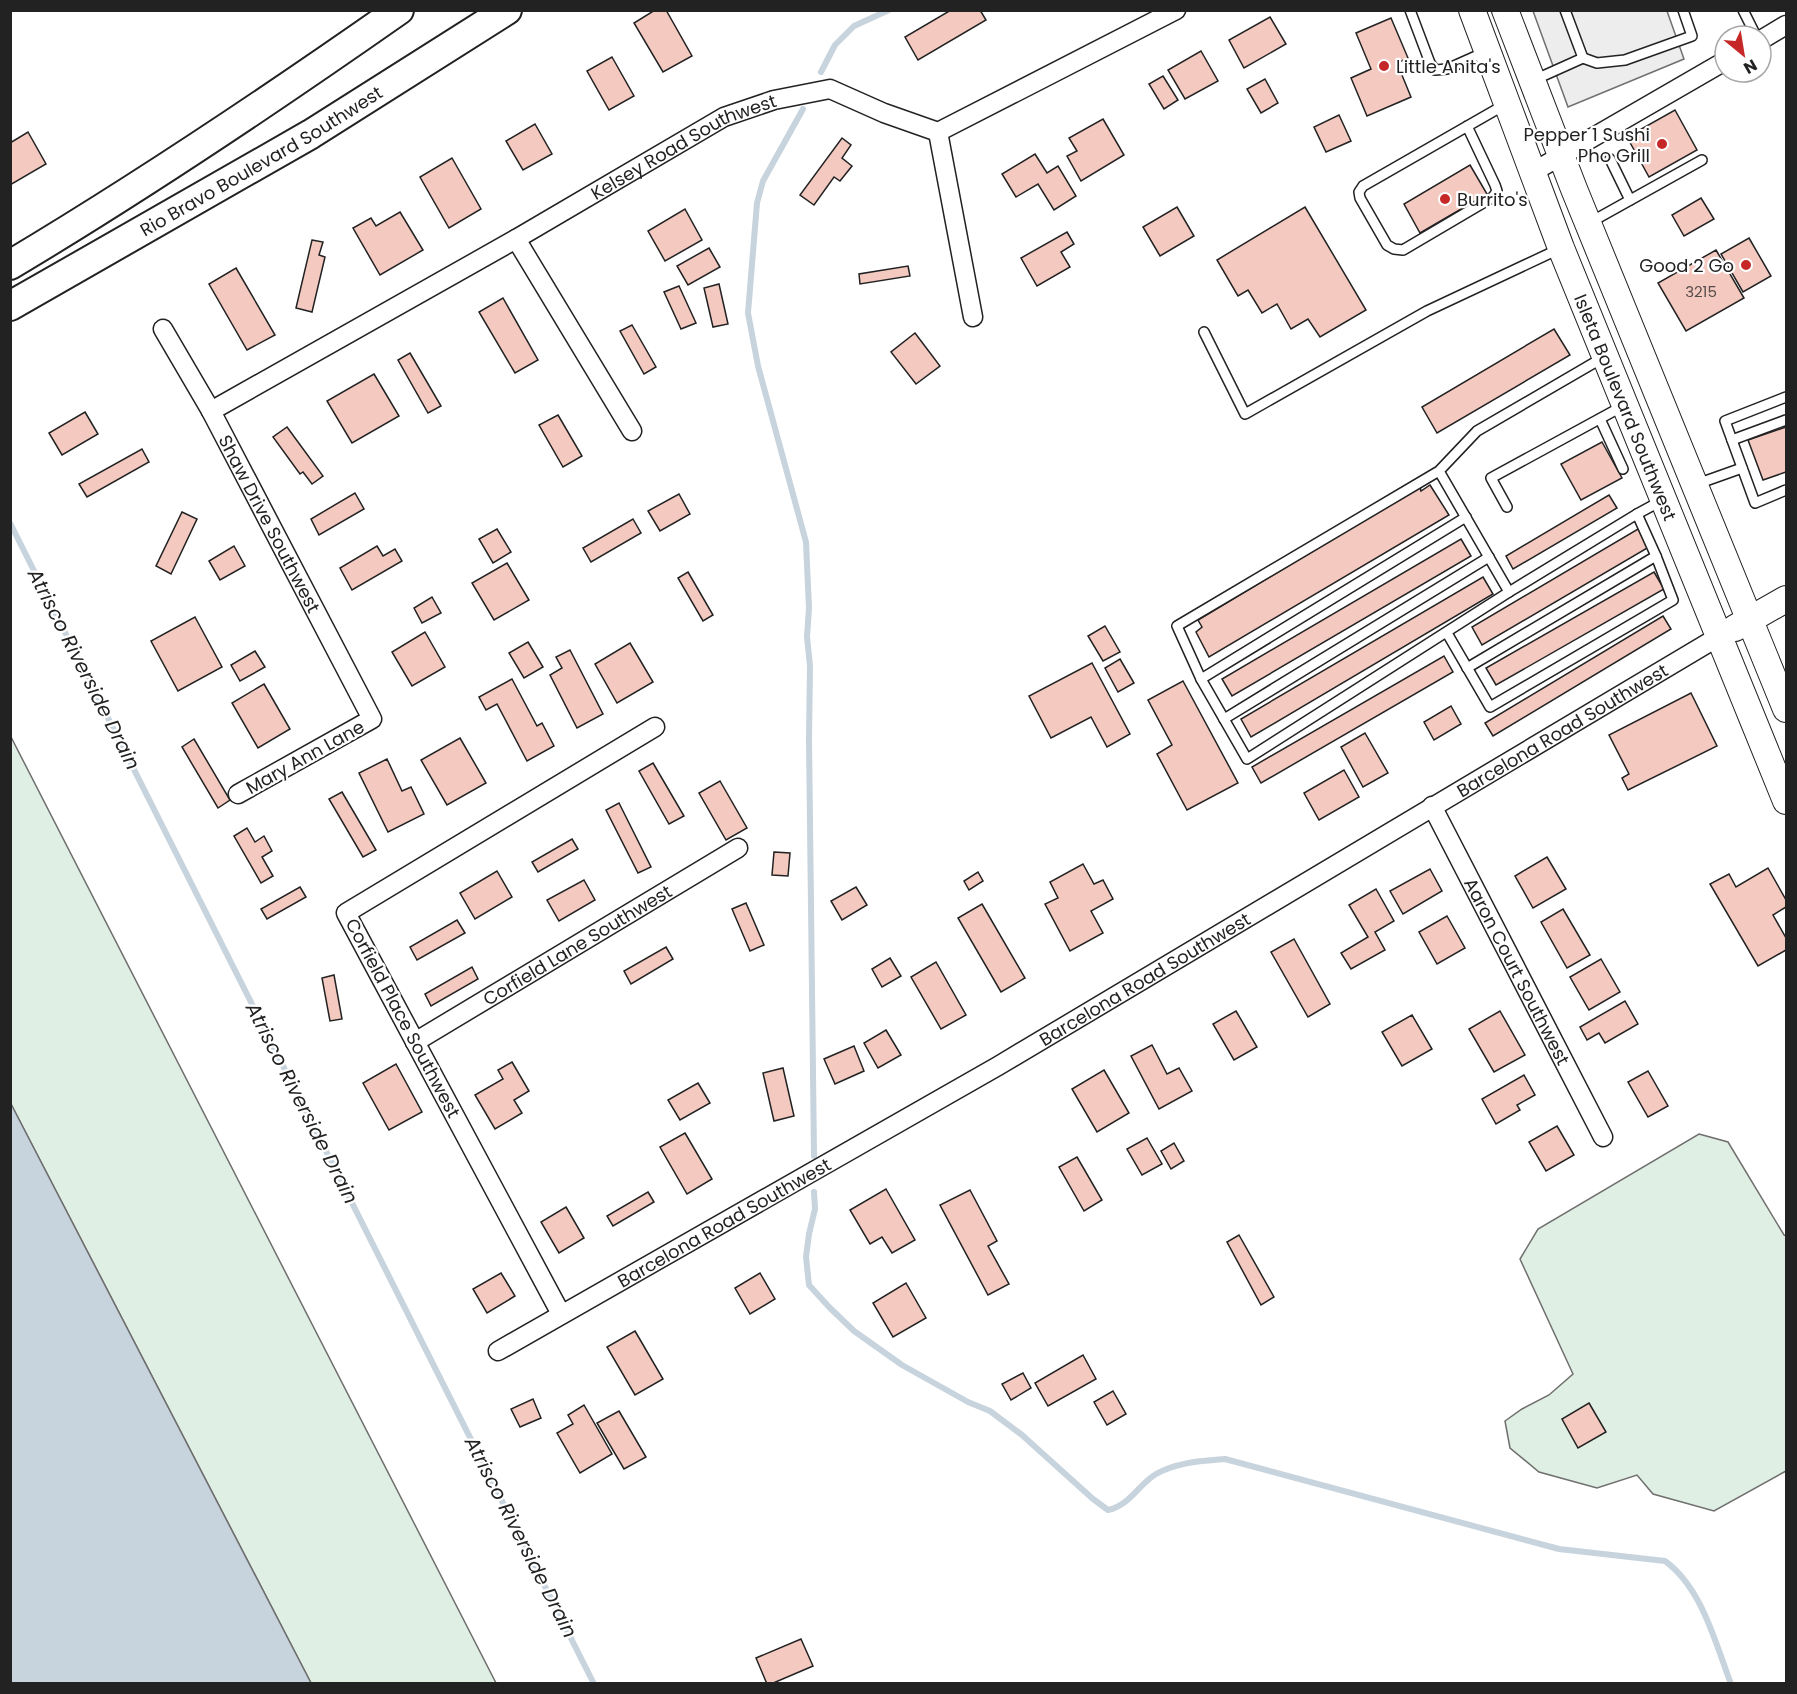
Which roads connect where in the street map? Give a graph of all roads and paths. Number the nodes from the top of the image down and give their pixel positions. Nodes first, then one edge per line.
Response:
1 (399, 10) edge
2 (507, 10) edge
3 (1176, 10) edge
4 (1410, 10) edge
5 (1472, 10) edge
6 (1505, 10) edge
7 (1565, 10) edge
8 (1683, 10) edge
9 (1743, 10) edge
10 (1749, 24) edge
11 (1786, 25) edge
12 (1773, 33) edge
13 (1487, 51) junction
14 (1583, 58) junction
15 (1713, 68) edge
16 (1532, 81) junction
17 (1507, 103) junction
18 (1467, 126) junction
19 (938, 132) junction
20 (1562, 157) junction
21 (1610, 159) dead end
22 (1702, 160) dead end
23 (1533, 172) junction
24 (1630, 200) junction
25 (1589, 223) junction
26 (516, 239) junction
27 (1561, 248) junction
28 (10, 265) edge
29 (10, 306) edge
30 (973, 317) dead end
31 (163, 329) dead end
32 (1204, 332) dead end
33 (1606, 356) junction
34 (1786, 397) edge
35 (1626, 405) junction
36 (211, 411) junction
37 (1600, 419) junction
38 (1786, 420) edge
39 (632, 431) dead end
40 (1732, 440) junction
41 (1743, 468) junction
42 (1623, 469) dead end
43 (1439, 471) junction
44 (1695, 485) junction
45 (1786, 490) edge
46 (1664, 500) junction
47 (1507, 507) dead end
48 (1637, 514) junction
49 (1466, 517) junction
50 (1656, 556) junction
51 (1489, 557) junction
52 (1509, 592) junction
53 (1786, 599) edge
54 (1750, 620) junction
55 (1446, 633) junction
56 (1718, 637) junction
57 (1467, 668) junction
58 (1201, 679) junction
59 (1786, 709) edge
60 (372, 719) joint
61 (1224, 719) junction
62 (655, 727) dead end
63 (238, 794) dead end
64 (1786, 801) edge
65 (1432, 806) junction
66 (738, 848) dead end
67 (415, 1042) junction
68 (1603, 1137) dead end
69 (561, 1314) junction
70 (498, 1351) dead end

1 - 28 main road
2 - 29 main road, Rio Bravo Boulevard Southwest
3 - 19 street
4 - 13 lane
5 - 13 main road, Isleta Boulevard Southwest
6 - 16 main road, Isleta Boulevard Southwest
7 - 14 lane
8 - 14 lane
9 - 10 lane
11 - 12 street
13 - 17 main road, Isleta Boulevard Southwest
14 - 16 lane
15 - 20 street
16 - 20 main road, Isleta Boulevard Southwest
17 - 18 lane
17 - 23 main road, Isleta Boulevard Southwest
18 - 18 lane
19 - 26 street, Kelsey Road Southwest
19 - 30 street
20 - 23 street
20 - 25 main road, Isleta Boulevard Southwest
21 - 24 lane
22 - 24 lane
23 - 27 main road, Isleta Boulevard Southwest
24 - 25 lane
25 - 44 main road, Isleta Boulevard Southwest
26 - 36 street, Kelsey Road Southwest
26 - 39 street
27 - 32 lane
27 - 33 main road, Isleta Boulevard Southwest
31 - 36 street, Shaw Drive Southwest
33 - 35 main road, Isleta Boulevard Southwest
33 - 43 lane
34 - 40 lane
35 - 37 lane
35 - 46 main road, Isleta Boulevard Southwest
36 - 60 street, Shaw Drive Southwest
37 - 42 lane
37 - 47 lane
38 - 40 lane
40 - 41 lane
41 - 44 lane
41 - 45 lane
43 - 49 lane
43 - 58 lane
44 - 54 main road, Isleta Boulevard Southwest
46 - 48 lane
46 - 56 main road, Isleta Boulevard Southwest
48 - 50 lane
48 - 52 lane
49 - 51 lane
49 - 58 lane
50 - 57 lane
50 - 57 lane
51 - 52 lane
51 - 61 lane
52 - 55 lane
53 - 54 main road, Barcelona Road Southwest
54 - 56 main road, Barcelona Road Southwest
54 - 59 main road, Isleta Boulevard Southwest
55 - 57 lane
55 - 61 lane
56 - 64 main road, Isleta Boulevard Southwest
56 - 65 street, Barcelona Road Southwest
58 - 61 lane
60 - 63 street, Mary Ann Lane
62 - 67 street, Corfield Place Southwest
65 - 68 street, Aaron Court Southwest
65 - 69 street, Barcelona Road Southwest
66 - 67 street, Corfield Lane Southwest
67 - 69 street, Corfield Place Southwest
69 - 70 street, Barcelona Road Southwest

